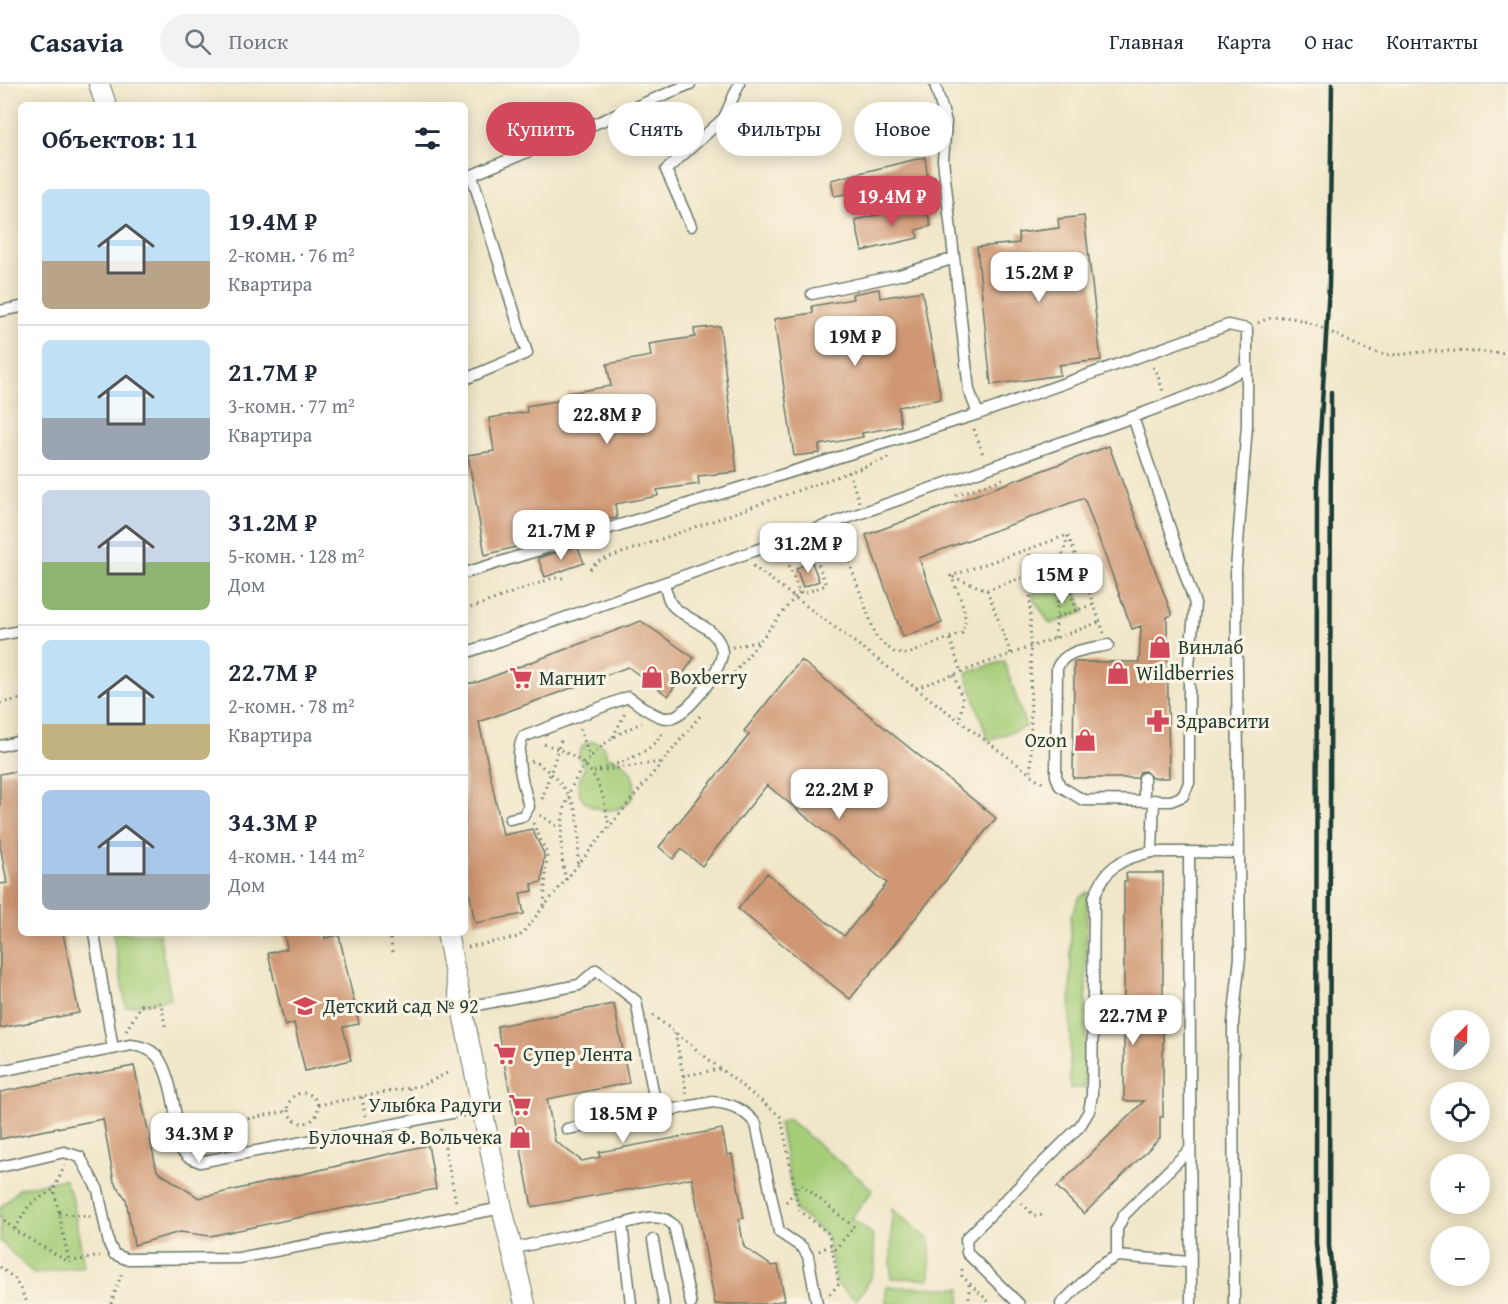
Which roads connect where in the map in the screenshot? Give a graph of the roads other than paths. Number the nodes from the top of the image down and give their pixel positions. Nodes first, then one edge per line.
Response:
1 (99, 84) edge
2 (690, 84) edge
3 (739, 84) edge
4 (935, 84) edge
5 (105, 102) edge
6 (468, 177) edge
7 (691, 226) dead end
8 (952, 259) junction
9 (812, 294) dead end
10 (18, 308) edge
11 (0, 311) edge
12 (1245, 369) junction
13 (468, 378) edge
14 (978, 414) junction
15 (1133, 417) junction
16 (468, 572) edge
17 (664, 584) junction
18 (18, 632) edge
19 (0, 635) edge
20 (1108, 645) road end
21 (468, 652) edge
22 (18, 742) edge
23 (0, 746) edge
24 (1144, 778) dead end
25 (1149, 800) junction
26 (510, 819) dead end
27 (1152, 852) junction
28 (1190, 852) junction
29 (1239, 853) junction
30 (94, 936) edge
31 (448, 936) edge
32 (462, 1008) junction
33 (113, 1049) junction
34 (0, 1071) edge
35 (482, 1107) junction
36 (657, 1112) junction
37 (567, 1129) dead end
38 (1190, 1149) junction
39 (0, 1167) edge
40 (502, 1208) junction
41 (622, 1224) junction
42 (653, 1240) dead end
43 (511, 1249) junction
44 (1117, 1256) junction
45 (1190, 1262) junction
46 (525, 1304) edge
47 (631, 1304) edge
48 (664, 1304) edge
49 (691, 1304) edge
50 (817, 1304) edge
51 (1019, 1304) edge
52 (1061, 1304) edge
53 (1191, 1304) edge
54 (1234, 1304) edge

1 - 5 street
2 - 6 lane
3 - 7 lane
4 - 8 lane
6 - 13 lane
8 - 9 lane
8 - 14 lane
10 - 11 lane
12 - 14 lane
12 - 15 lane
12 - 29 lane
14 - 16 lane
15 - 17 lane
15 - 25 lane
17 - 21 lane
17 - 26 lane
18 - 19 lane
20 - 25 lane
22 - 23 lane
24 - 25 lane
25 - 27 lane
27 - 28 lane
27 - 51 lane
28 - 29 lane
28 - 38 lane
29 - 54 lane
30 - 33 lane
31 - 32 street
32 - 35 street
32 - 36 lane
33 - 34 lane
33 - 35 lane
35 - 40 street
36 - 37 lane
36 - 50 lane
38 - 44 lane
38 - 45 lane
39 - 40 lane
40 - 43 street
41 - 43 lane
41 - 47 lane
41 - 49 lane
42 - 48 lane
43 - 46 street
44 - 45 lane
44 - 52 lane
45 - 53 lane

